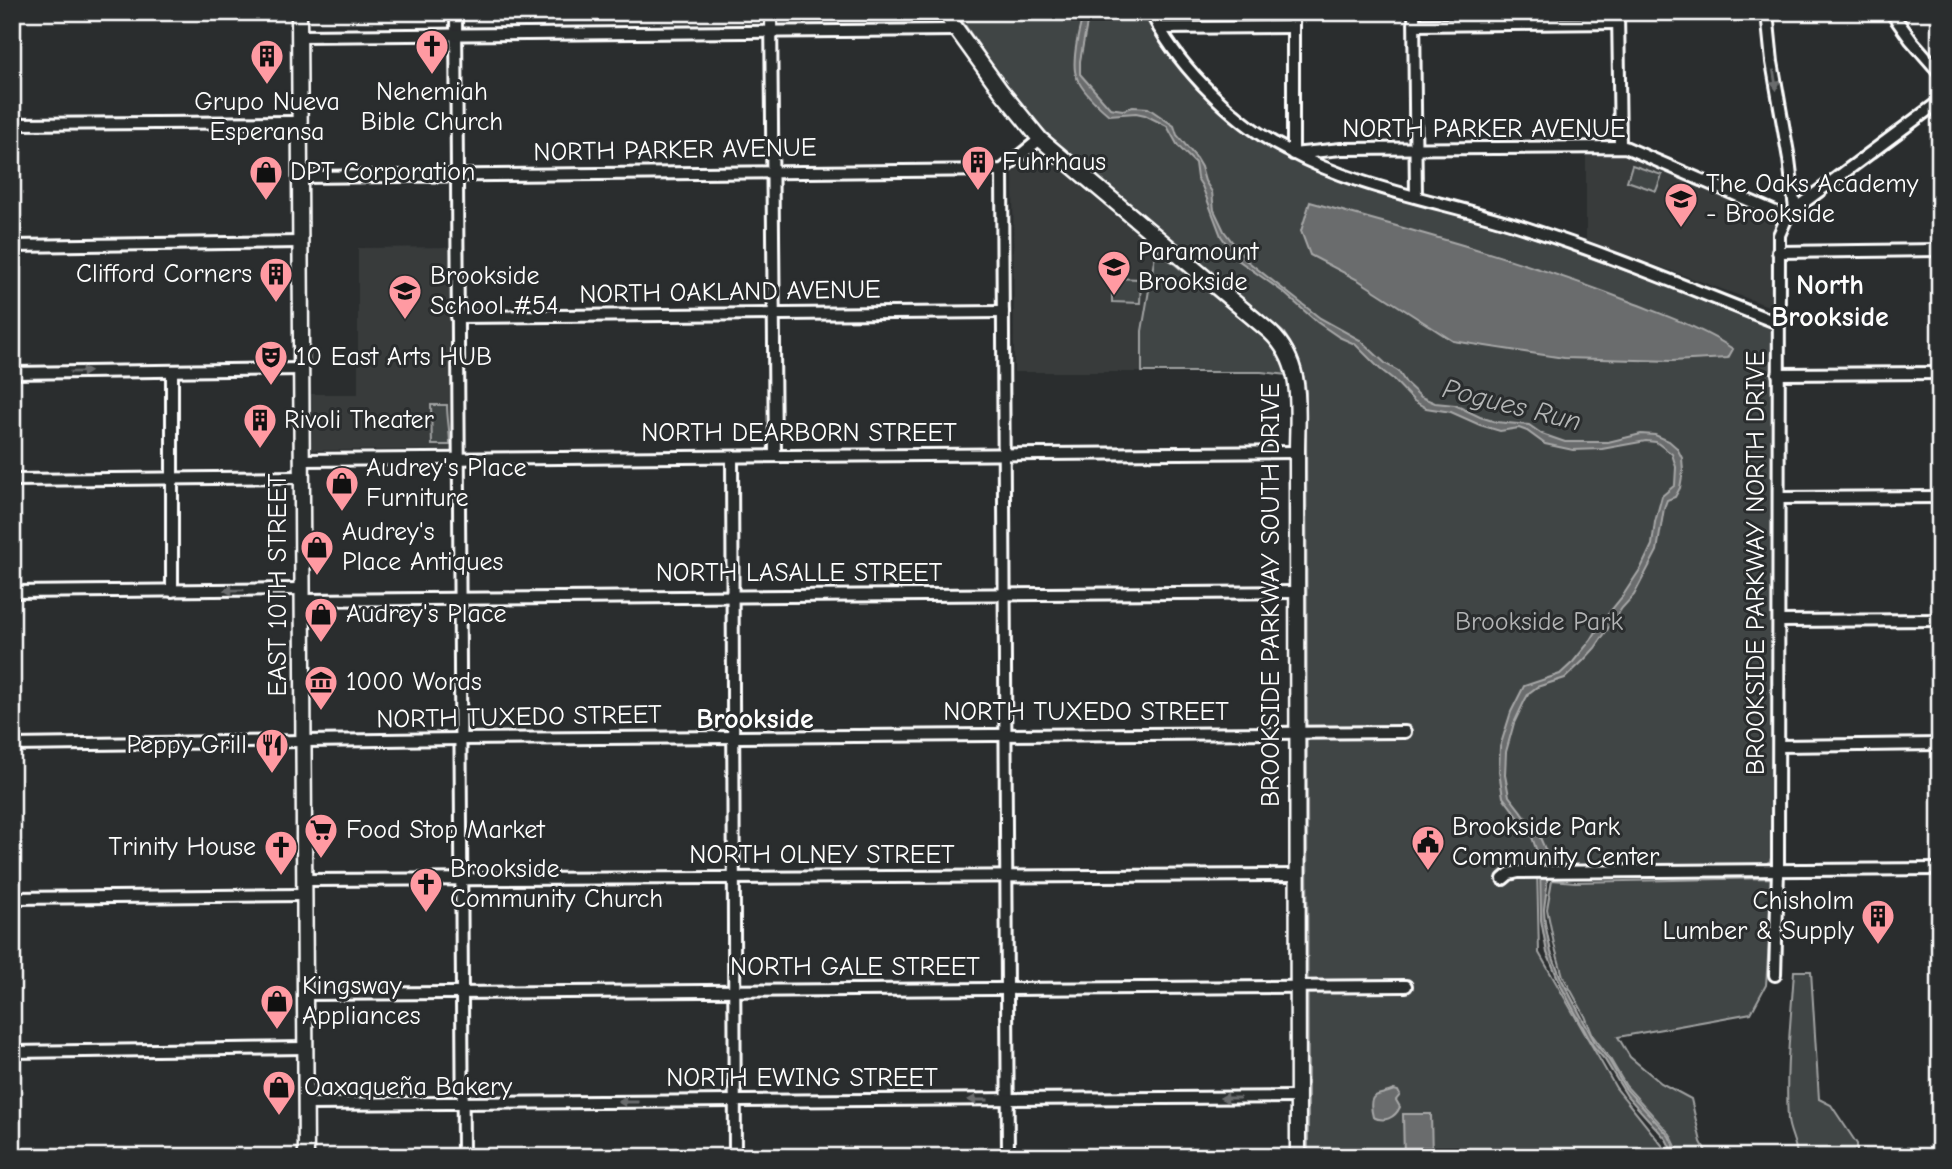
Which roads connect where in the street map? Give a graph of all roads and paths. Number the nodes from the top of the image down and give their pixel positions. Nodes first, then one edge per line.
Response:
1 (299, 12) edge
2 (456, 12) edge
3 (771, 12) edge
4 (944, 12) edge
5 (1151, 12) edge
6 (1293, 12) edge
7 (1415, 12) edge
8 (1767, 12) edge
9 (1891, 12) edge
10 (1618, 18) edge
11 (1415, 25) junction
12 (1293, 27) junction
13 (1159, 28) junction
14 (957, 30) junction
15 (771, 32) junction
16 (456, 35) junction
17 (299, 36) junction
18 (1940, 73) edge
19 (1940, 102) edge
20 (299, 122) junction
21 (12, 124) edge
22 (1040, 139) junction
23 (1620, 147) junction
24 (1416, 149) junction
25 (1293, 154) junction
26 (1002, 170) junction
27 (773, 172) junction
28 (456, 175) junction
29 (300, 177) junction
30 (1416, 197) junction
31 (1791, 213) junction
32 (300, 242) junction
33 (12, 246) edge
34 (1940, 250) edge
35 (1778, 252) junction
36 (1003, 312) junction
37 (774, 314) junction
38 (457, 317) junction
39 (1778, 323) junction
40 (301, 369) junction
41 (173, 371) junction
42 (12, 373) edge
43 (1940, 373) edge
44 (1778, 374) junction
45 (1297, 452) junction
46 (1004, 455) junction
47 (775, 456) junction
48 (733, 457) junction
49 (458, 459) junction
50 (301, 460) junction
51 (302, 477) junction
52 (172, 478) junction
53 (12, 480) edge
54 (1940, 497) edge
55 (1779, 498) junction
56 (172, 591) junction
57 (1296, 592) junction
58 (12, 593) edge
59 (1005, 594) junction
60 (302, 595) junction
61 (733, 597) junction
62 (460, 599) junction
63 (1940, 620) edge
64 (1779, 621) junction
65 (1405, 732) dead end
66 (1297, 733) junction
67 (1006, 736) junction
68 (733, 738) junction
69 (460, 739) junction
70 (303, 742) junction
71 (1940, 744) edge
72 (12, 745) edge
73 (1779, 746) junction
74 (1940, 869) edge
75 (1778, 870) junction
76 (1298, 875) junction
77 (1006, 877) junction
78 (734, 878) junction
79 (461, 879) junction
80 (1503, 879) dead end
81 (304, 880) junction
82 (304, 895) junction
83 (12, 898) edge
84 (1775, 975) dead end
85 (1406, 986) dead end
86 (1298, 987) junction
87 (1007, 989) junction
88 (734, 991) junction
89 (462, 992) junction
90 (305, 993) junction
91 (305, 1048) junction
92 (12, 1052) edge
93 (1298, 1097) junction
94 (1007, 1100) junction
95 (735, 1101) junction
96 (463, 1103) junction
97 (306, 1104) junction
98 (306, 1157) edge
99 (463, 1157) edge
100 (735, 1157) edge
101 (1007, 1157) edge
102 (1298, 1157) edge

1 - 17 main road, EAST 10TH STREET
2 - 16 street
3 - 15 street
4 - 14 main road, BROOKSIDE PARKWAY SOUTH DRIVE
5 - 13 street, BROOKSIDE PARKWAY NORTH DRIVE
6 - 12 street
7 - 11 street
8 -> 31 street
9 - 18 street
10 - 11 street
10 - 23 street
11 - 24 street
12 - 13 street
12 - 25 street
13 - 25 street, BROOKSIDE PARKWAY NORTH DRIVE
14 - 15 street
14 - 22 main road, BROOKSIDE PARKWAY SOUTH DRIVE
15 - 16 street
15 - 27 street
16 - 17 street
16 - 28 street
17 - 20 main road, EAST 10TH STREET
19 - 31 street
20 - 21 street
20 - 29 main road, EAST 10TH STREET
22 - 26 street
22 - 45 main road, BROOKSIDE PARKWAY SOUTH DRIVE
23 - 24 street, NORTH PARKER AVENUE
23 - 31 street, NORTH PARKER AVENUE
24 - 25 street, NORTH PARKER AVENUE
24 - 30 street
25 - 30 street, BROOKSIDE PARKWAY NORTH DRIVE
26 - 27 street, NORTH PARKER AVENUE
26 - 36 street
27 - 28 street, NORTH PARKER AVENUE
27 - 37 street
28 - 29 street, NORTH PARKER AVENUE
28 - 38 street
29 - 32 main road, EAST 10TH STREET
30 - 39 street, BROOKSIDE PARKWAY NORTH DRIVE
31 - 35 street
32 - 33 street
32 - 40 main road, EAST 10TH STREET
34 - 35 street
35 - 39 street
36 - 37 street, NORTH OAKLAND AVENUE
36 - 46 street
37 - 38 street, NORTH OAKLAND AVENUE
37 - 47 street
38 - 49 street
39 - 44 street, BROOKSIDE PARKWAY NORTH DRIVE
40 - 41 street
40 - 50 main road, EAST 10TH STREET
42 -> 41 street
41 - 52 street
43 - 44 street
44 - 55 street, BROOKSIDE PARKWAY NORTH DRIVE
45 - 46 street, NORTH DEARBORN STREET
45 - 57 main road, BROOKSIDE PARKWAY SOUTH DRIVE
46 - 47 street, NORTH DEARBORN STREET
46 - 59 street
47 - 48 street, NORTH DEARBORN STREET
48 - 49 street, NORTH DEARBORN STREET
48 - 61 street
49 - 50 street, NORTH DEARBORN STREET
49 - 62 street
50 - 51 main road, EAST 10TH STREET
51 - 52 street
51 - 60 main road, EAST 10TH STREET
52 - 53 street
52 - 56 street
54 - 55 street
55 - 64 street, BROOKSIDE PARKWAY NORTH DRIVE
56 - 58 street, NORTH LASALLE STREET
60 -> 56 street, NORTH LASALLE STREET
57 - 59 street, NORTH LASALLE STREET
57 - 66 main road, BROOKSIDE PARKWAY SOUTH DRIVE
59 - 61 street, NORTH LASALLE STREET
59 - 67 street
60 - 62 street, NORTH LASALLE STREET
60 - 70 main road, EAST 10TH STREET
61 - 62 street, NORTH LASALLE STREET
61 - 68 street
62 - 69 street
63 - 64 street
64 - 73 street, BROOKSIDE PARKWAY NORTH DRIVE
65 - 66 street, NORTH TUXEDO STREET
66 - 67 street, NORTH TUXEDO STREET
66 - 76 main road, BROOKSIDE PARKWAY SOUTH DRIVE
67 - 68 street, NORTH TUXEDO STREET
67 - 77 street
68 - 69 street, NORTH TUXEDO STREET
68 - 78 street
69 - 70 street, NORTH TUXEDO STREET
69 - 79 street
70 - 72 street, NORTH TUXEDO STREET
70 - 81 main road, EAST 10TH STREET
71 - 73 street
73 - 75 street, BROOKSIDE PARKWAY NORTH DRIVE
74 - 75 street
75 - 80 street
75 - 84 street, BROOKSIDE PARKWAY NORTH DRIVE
76 - 77 street, NORTH OLNEY STREET
76 - 86 main road, BROOKSIDE PARKWAY SOUTH DRIVE
77 - 78 street, NORTH OLNEY STREET
77 - 87 street
78 - 79 street, NORTH OLNEY STREET
78 - 88 street
79 - 81 street, NORTH OLNEY STREET
79 - 89 street
81 - 82 main road, EAST 10TH STREET
82 - 83 street
82 - 90 main road, EAST 10TH STREET
85 - 86 street, NORTH GALE STREET
86 - 87 street, NORTH GALE STREET
86 - 93 main road, BROOKSIDE PARKWAY SOUTH DRIVE
87 - 88 street, NORTH GALE STREET
87 - 94 street
88 - 89 street, NORTH GALE STREET
88 - 95 street
89 - 90 street, NORTH GALE STREET
89 - 96 street
90 - 91 main road, EAST 10TH STREET
91 - 92 street
91 - 97 main road, EAST 10TH STREET
93 -> 94 street, NORTH EWING STREET
93 - 102 main road, BROOKSIDE PARKWAY SOUTH DRIVE
94 -> 95 street, NORTH EWING STREET
94 - 101 street
95 -> 96 street, NORTH EWING STREET
95 - 100 street
96 - 97 street, NORTH EWING STREET
96 - 99 street
97 - 98 main road, EAST 10TH STREET

